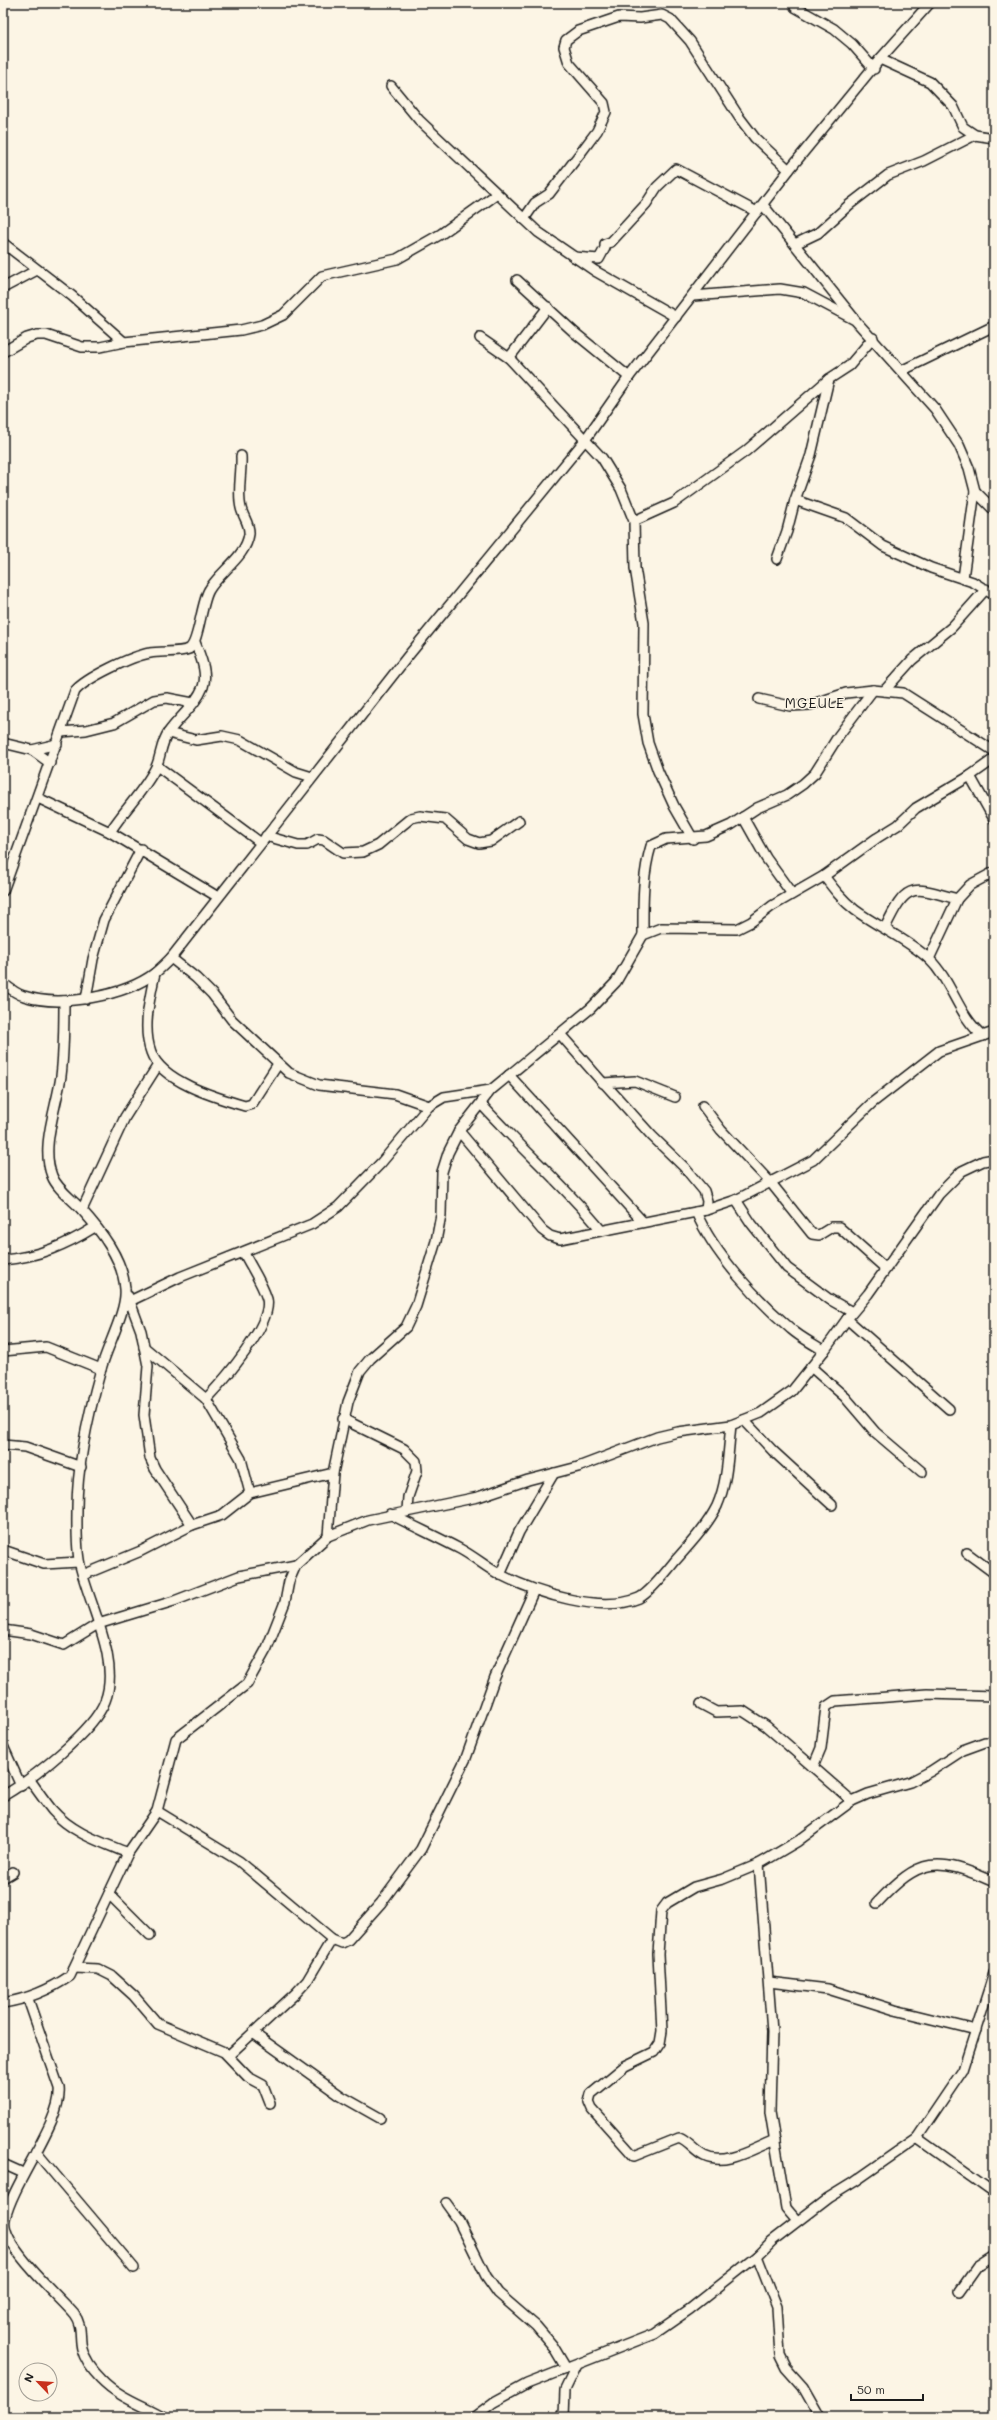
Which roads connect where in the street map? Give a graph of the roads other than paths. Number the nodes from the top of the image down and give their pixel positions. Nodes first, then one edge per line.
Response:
1 (930, 3) edge
2 (795, 7) dead end
3 (880, 59) junction
4 (874, 68) junction
5 (391, 86) dead end
6 (975, 135) junction
7 (994, 138) edge
8 (789, 170) junction
9 (496, 194) junction
10 (760, 208) junction
11 (524, 219) junction
12 (3, 243) edge
13 (795, 244) junction
14 (573, 257) junction
15 (37, 270) junction
16 (516, 280) dead end
17 (3, 288) edge
18 (693, 296) junction
19 (548, 307) junction
20 (676, 317) junction
21 (855, 320) junction
22 (994, 326) edge
23 (480, 338) dead end
24 (873, 338) junction
25 (124, 342) junction
26 (3, 352) edge
27 (508, 358) junction
28 (901, 371) junction
29 (629, 378) junction
30 (829, 379) junction
31 (585, 440) junction
32 (241, 456) dead end
33 (975, 491) junction
34 (795, 500) junction
35 (994, 510) edge
36 (634, 521) junction
37 (778, 559) dead end
38 (963, 578) junction
39 (986, 589) junction
40 (994, 595) edge
41 (195, 642) junction
42 (873, 690) junction
43 (884, 691) junction
44 (759, 699) dead end
45 (193, 703) junction
46 (61, 732) junction
47 (168, 733) junction
48 (3, 743) edge
49 (57, 744) junction
50 (32, 750) junction
51 (994, 751) edge
52 (994, 759) edge
53 (50, 763) junction
54 (157, 766) junction
55 (970, 776) junction
56 (312, 777) junction
57 (38, 798) junction
58 (743, 817) junction
59 (994, 819) edge
60 (519, 821) dead end
61 (110, 832) junction
62 (693, 838) junction
63 (263, 839) junction
64 (141, 849) junction
65 (994, 872) edge
66 (824, 876) junction
67 (3, 891) edge
68 (792, 894) junction
69 (218, 897) junction
70 (957, 900) junction
71 (885, 928) junction
72 (643, 935) junction
73 (171, 958) junction
74 (929, 959) junction
75 (155, 973) junction
76 (3, 983) edge
77 (86, 999) junction
78 (64, 1001) junction
79 (994, 1032) edge
80 (560, 1034) junction
81 (983, 1036) junction
82 (278, 1064) junction
83 (158, 1065) junction
84 (509, 1075) junction
85 (605, 1084) junction
86 (491, 1090) junction
87 (675, 1097) dead end
88 (481, 1104) junction
89 (429, 1106) junction
90 (703, 1106) dead end
91 (459, 1131) junction
92 (994, 1160) edge
93 (771, 1182) junction
94 (736, 1200) junction
95 (82, 1210) junction
96 (706, 1210) junction
97 (696, 1212) junction
98 (643, 1222) junction
99 (95, 1227) junction
100 (601, 1230) junction
101 (244, 1253) junction
102 (3, 1260) edge
103 (886, 1268) junction
104 (126, 1291) junction
105 (130, 1301) junction
106 (850, 1315) junction
107 (144, 1347) junction
108 (3, 1351) edge
109 (824, 1351) junction
110 (811, 1367) junction
111 (101, 1369) junction
112 (206, 1399) junction
113 (949, 1409) dead end
114 (343, 1419) junction
115 (744, 1420) junction
116 (732, 1425) junction
117 (3, 1445) edge
118 (81, 1467) junction
119 (922, 1472) dead end
120 (333, 1473) junction
121 (554, 1473) junction
122 (250, 1493) junction
123 (832, 1505) dead end
124 (407, 1510) junction
125 (390, 1514) junction
126 (192, 1525) junction
127 (328, 1536) junction
128 (3, 1550) edge
129 (967, 1553) dead end
130 (79, 1562) junction
131 (296, 1565) junction
132 (994, 1573) edge
133 (500, 1574) junction
134 (83, 1575) junction
135 (534, 1590) junction
136 (98, 1624) junction
137 (3, 1630) edge
138 (994, 1696) edge
139 (701, 1704) dead end
140 (994, 1742) edge
141 (3, 1746) edge
142 (813, 1767) junction
143 (30, 1780) junction
144 (21, 1786) junction
145 (3, 1796) edge
146 (852, 1801) junction
147 (157, 1811) junction
148 (128, 1853) junction
149 (759, 1864) junction
150 (13, 1872) dead end
151 (3, 1878) edge
152 (994, 1882) edge
153 (109, 1894) junction
154 (877, 1903) dead end
155 (150, 1935) dead end
156 (332, 1939) junction
157 (74, 1968) junction
158 (994, 1974) edge
159 (769, 1982) junction
160 (28, 1999) junction
161 (3, 2003) edge
162 (976, 2030) junction
163 (253, 2033) junction
164 (229, 2055) junction
165 (270, 2103) dead end
166 (380, 2118) dead end
167 (917, 2138) junction
168 (775, 2140) junction
169 (36, 2152) junction
170 (3, 2164) edge
171 (23, 2173) junction
172 (994, 2193) edge
173 (446, 2203) dead end
174 (797, 2221) junction
175 (757, 2256) junction
176 (994, 2256) edge
177 (134, 2268) dead end
178 (960, 2291) dead end
179 (577, 2365) junction
180 (566, 2368) junction
181 (164, 2417) edge
182 (474, 2417) edge
183 (564, 2417) edge
184 (820, 2417) edge

1 - 3 street
2 - 4 street
3 - 4 street
3 - 6 street
4 - 8 street
5 - 9 street
6 - 7 street
6 - 13 street
8 - 10 street
8 - 11 street
9 - 11 street
9 - 25 street
10 - 13 street
10 - 14 street
10 - 18 street
11 - 14 street
12 - 15 street
13 - 21 street
14 - 20 street
15 - 17 street
15 - 25 street
16 - 19 street
18 - 20 street
18 - 21 street
19 - 27 street
19 - 29 street
20 - 29 street
21 - 24 street
22 - 28 street
23 - 27 street
24 - 28 street
24 - 30 street
25 - 26 street
27 - 31 street
28 - 33 street
29 - 31 street
30 - 34 street
30 - 36 street
31 - 36 street
31 - 56 street
32 - 41 street
33 - 35 street
33 - 38 street
34 - 37 street
34 - 38 street
36 - 62 street
38 - 39 street
39 - 40 street
39 - 43 street
41 - 45 street
41 - 46 street
42 - 43 street
42 - 44 street
42 - 58 street
43 - 51 street
45 - 46 street
45 - 47 street
46 - 49 street
47 - 54 street
47 - 56 street
48 - 50 street
49 - 50 street
49 - 53 street
50 - 53 street
52 - 55 street
53 - 57 street
54 - 61 street
54 - 63 street
55 - 59 street
55 - 66 street
56 - 63 street
57 - 61 street
57 - 67 street
58 - 62 street
58 - 68 street
60 - 63 street
61 - 64 street
62 - 72 street
63 - 69 street
64 - 69 street
64 - 77 street
65 - 70 street
66 - 68 street
66 - 71 street
68 - 72 street
69 - 73 street
70 - 71 street
70 - 74 street
71 - 74 street
72 - 80 street
73 - 75 street
73 - 82 street
74 - 81 street
75 - 77 street
75 - 83 street
76 - 78 street
77 - 78 street
78 - 95 street
79 - 81 street
80 - 84 street
80 - 85 street
81 - 93 street
82 - 83 street
82 - 89 street
83 - 95 street
84 - 86 street
84 - 98 street
85 - 87 street
85 - 96 street
86 - 88 street
86 - 89 street
88 - 91 street
88 - 100 street
89 - 101 street
90 - 93 street
91 - 100 street
91 - 114 street
92 - 103 street
93 - 94 street
93 - 103 street
94 - 96 street
94 - 106 street
95 - 99 street
96 - 97 street
97 - 98 street
97 - 109 street
98 - 100 street
99 - 102 street
99 - 104 street
101 - 105 street
101 - 112 street
103 - 106 street
104 - 105 street
104 - 111 street
105 - 107 street
106 - 109 street
106 - 113 street
107 - 112 street
107 - 126 street
108 - 111 street
109 - 110 street
110 - 115 street
110 - 119 street
111 - 118 street
112 - 122 street
114 - 120 street
114 - 124 street
115 - 116 street
115 - 123 street
116 - 121 street
116 - 135 street
117 - 118 street
118 - 130 street
120 - 122 street
120 - 127 street
121 - 124 street
121 - 133 street
122 - 126 street
124 - 125 street
125 - 127 street
125 - 133 street
126 - 134 street
127 - 131 street
128 - 130 street
129 - 132 street
130 - 134 street
131 - 136 street
131 - 147 street
133 - 135 street
134 - 136 street
135 - 156 street
136 - 137 street
136 - 143 street
138 - 142 street
139 - 142 street
140 - 146 street
141 - 144 street
142 - 146 street
143 - 144 street
143 - 148 street
144 - 145 street
146 - 149 street
147 - 148 street
147 - 156 street
148 - 153 street
149 - 159 street
149 - 168 street
150 - 151 street
152 - 154 street
153 - 155 street
153 - 157 street
156 - 163 street
157 - 160 street
157 - 164 street
158 - 162 street
159 - 162 street
159 - 168 street
160 - 161 street
160 - 169 street
162 - 167 street
163 - 164 street
163 - 166 street
164 - 165 street
167 - 172 street
167 - 174 street
168 - 174 street
169 - 171 street
169 - 177 street
170 - 171 street
171 - 181 street
173 - 180 street
174 - 175 street
175 - 179 street
175 - 184 street
176 - 178 street
179 - 180 street
179 - 183 street
180 - 182 street

